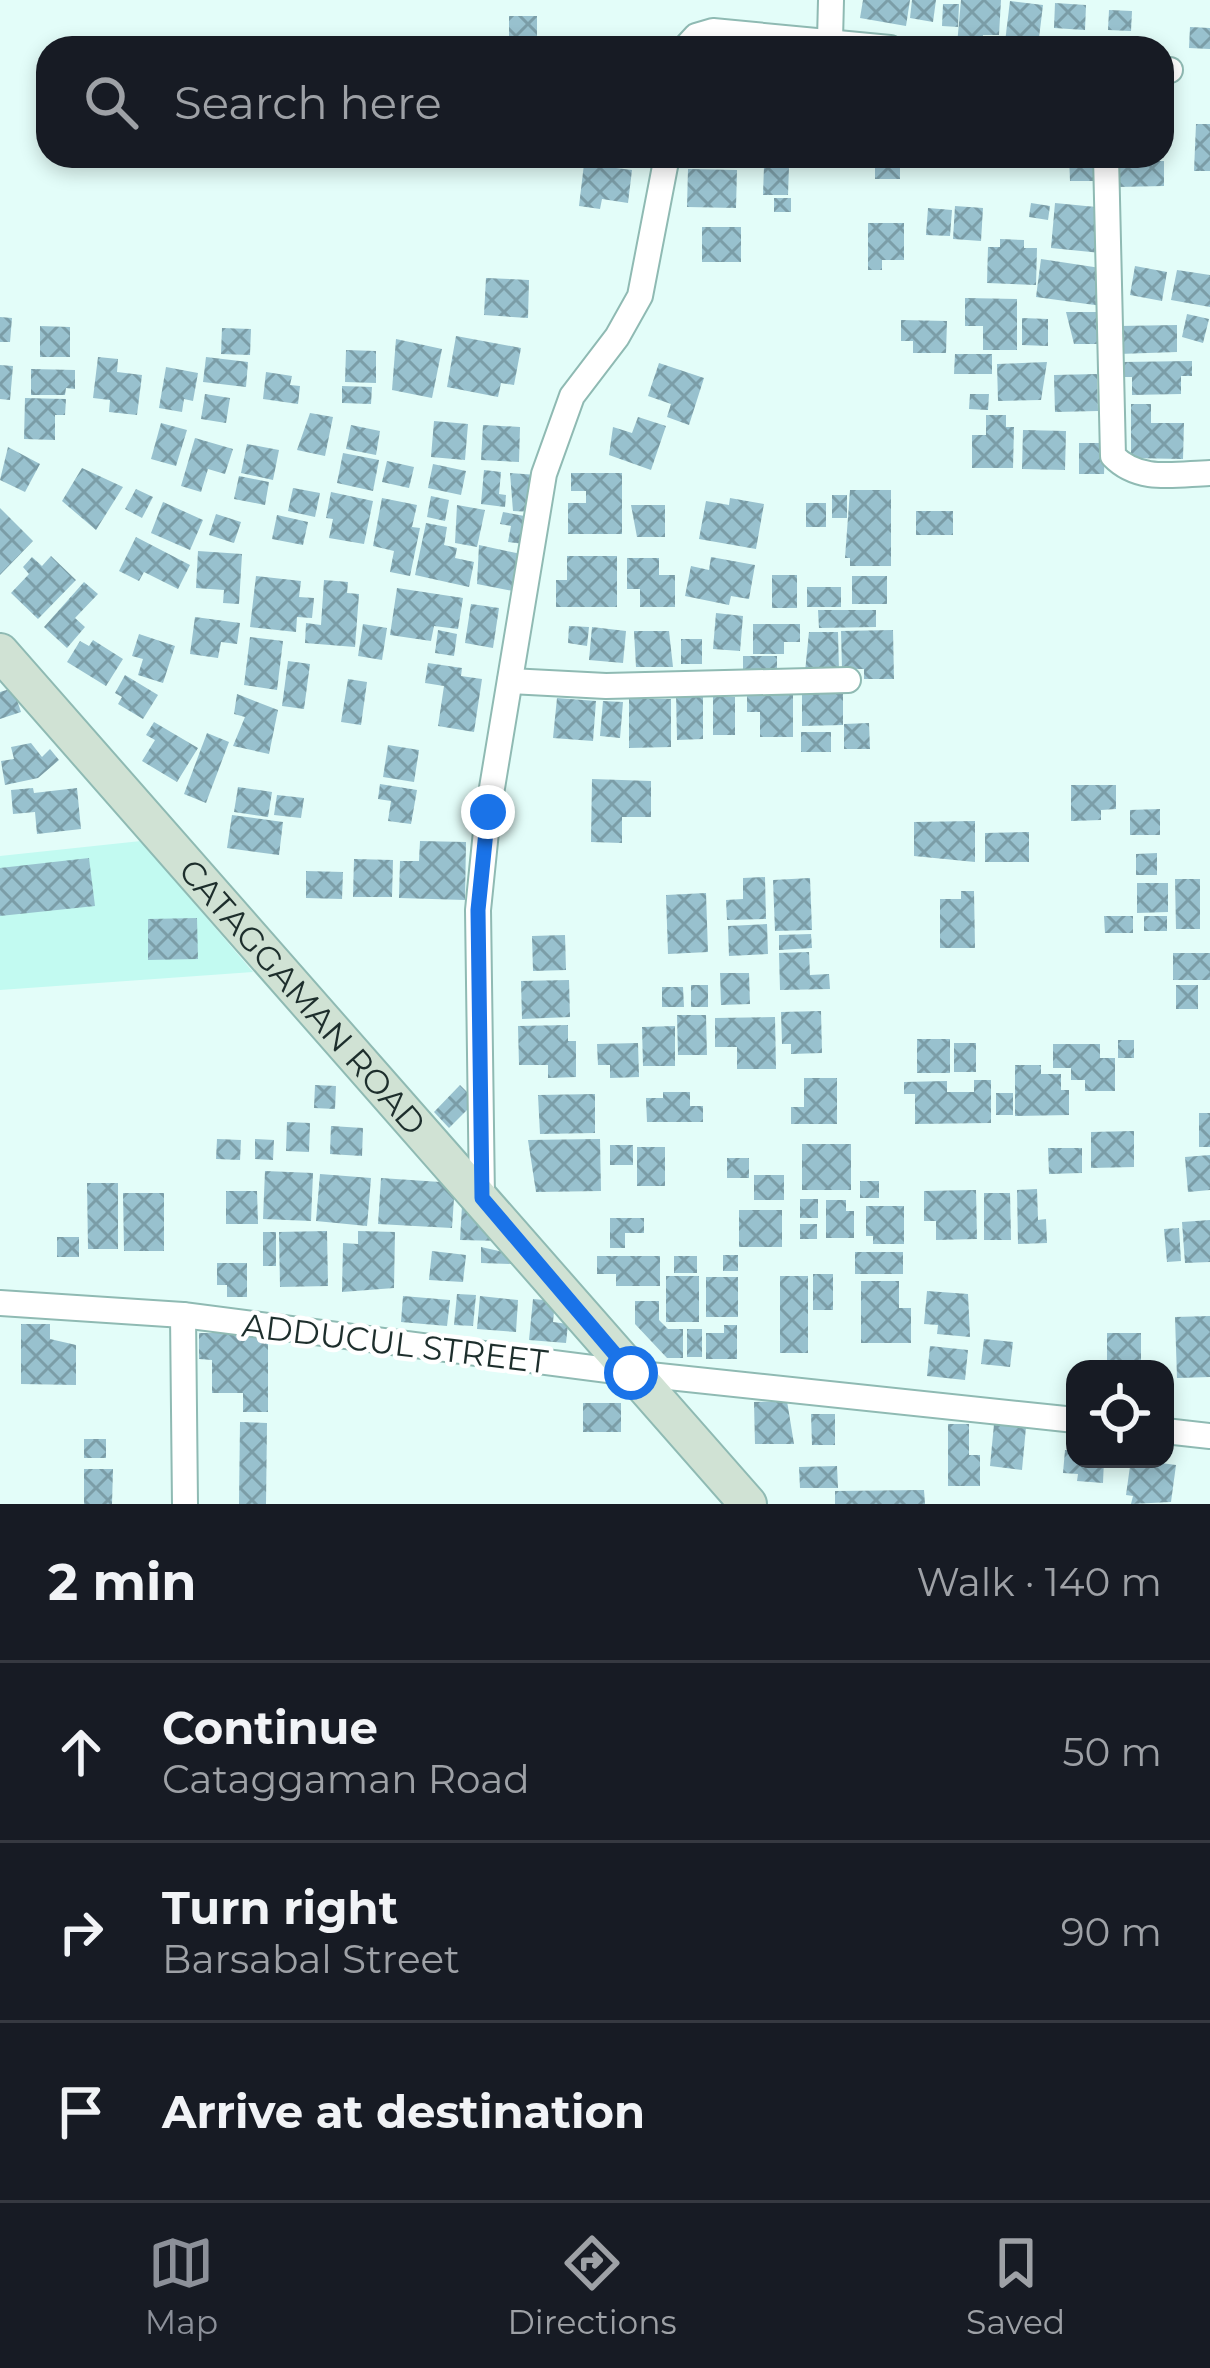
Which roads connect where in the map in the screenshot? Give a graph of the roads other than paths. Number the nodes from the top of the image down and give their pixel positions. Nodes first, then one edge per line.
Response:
1 (830, 0) edge
2 (695, 36) edge
3 (778, 36) edge
4 (830, 36) edge
5 (665, 168) edge
6 (1106, 168) edge
7 (1210, 473) edge
8 (0, 652) edge
9 (848, 680) dead end
10 (510, 681) junction
11 (482, 1198) junction
12 (0, 1303) edge
13 (183, 1315) junction
14 (631, 1373) junction
15 (1066, 1419) edge
16 (1174, 1432) edge
17 (1210, 1436) edge
18 (185, 1504) edge
19 (748, 1504) edge

1 - 4 street
2 - 3 street
5 - 10 street
6 - 7 street
8 - 11 street, CATAGGAMAN ROAD
9 - 10 street
10 - 11 street
11 - 14 street, CATAGGAMAN ROAD
12 - 13 street, ADDUCUL STREET
13 - 14 street, ADDUCUL STREET
13 - 18 street
14 - 15 street, ADDUCUL STREET
14 - 19 street, CATAGGAMAN ROAD
16 - 17 street

